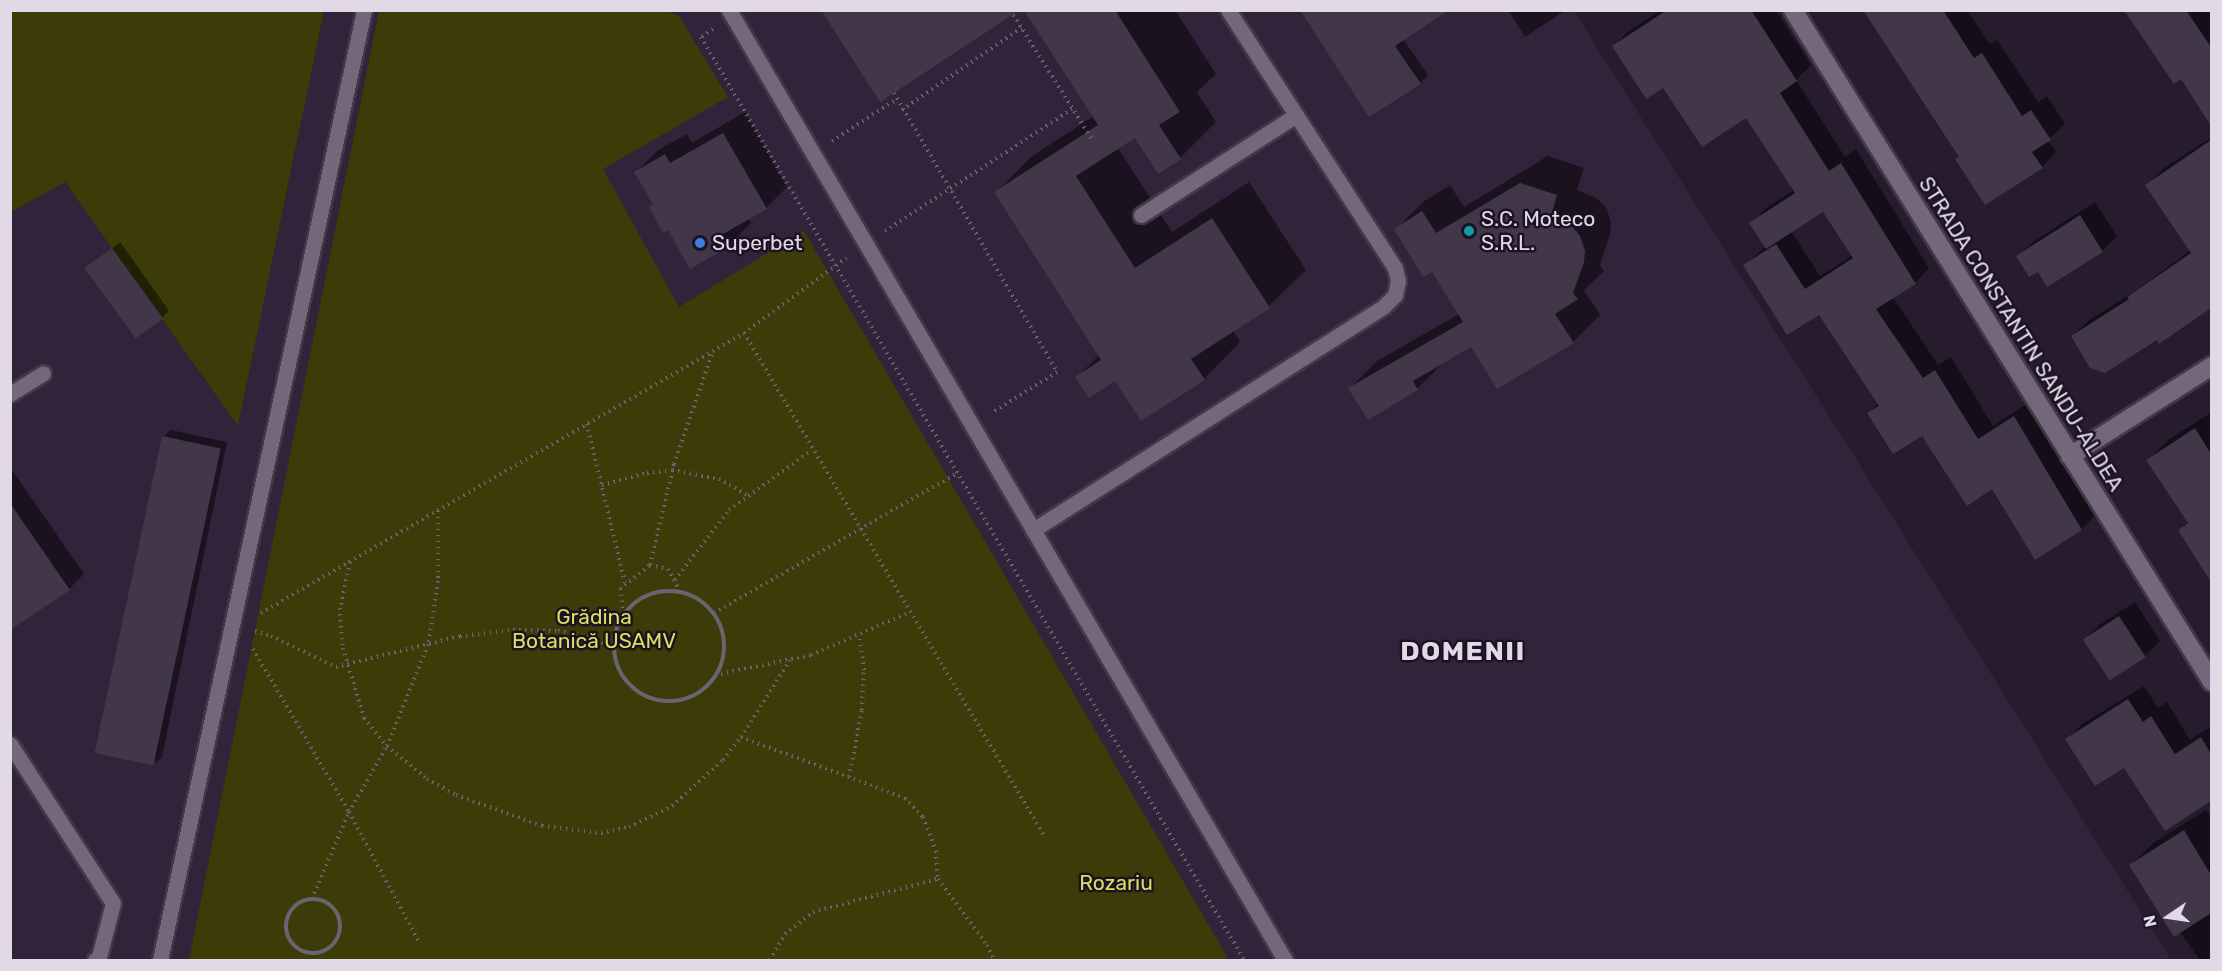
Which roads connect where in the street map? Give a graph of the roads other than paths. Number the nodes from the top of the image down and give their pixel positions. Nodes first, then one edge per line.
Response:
1 (364, 10) edge
2 (1228, 10) edge
3 (1793, 10) edge
4 (731, 14) edge
5 (1296, 115) junction
6 (1141, 215) dead end
7 (2211, 366) edge
8 (43, 373) dead end
9 (10, 394) edge
10 (2070, 456) junction
11 (1033, 530) junction
12 (2211, 682) edge
13 (10, 744) edge
14 (94, 960) edge
15 (160, 960) edge
16 (1285, 960) edge

1 - 15 lane
2 - 5 lane
3 - 10 street, STRADA CONSTANTIN SANDU-ALDEA
4 - 11 lane
5 - 6 lane
5 - 11 lane
7 - 10 street
8 - 9 lane
10 - 12 street, STRADA CONSTANTIN SANDU-ALDEA
11 - 16 lane
13 - 14 lane

